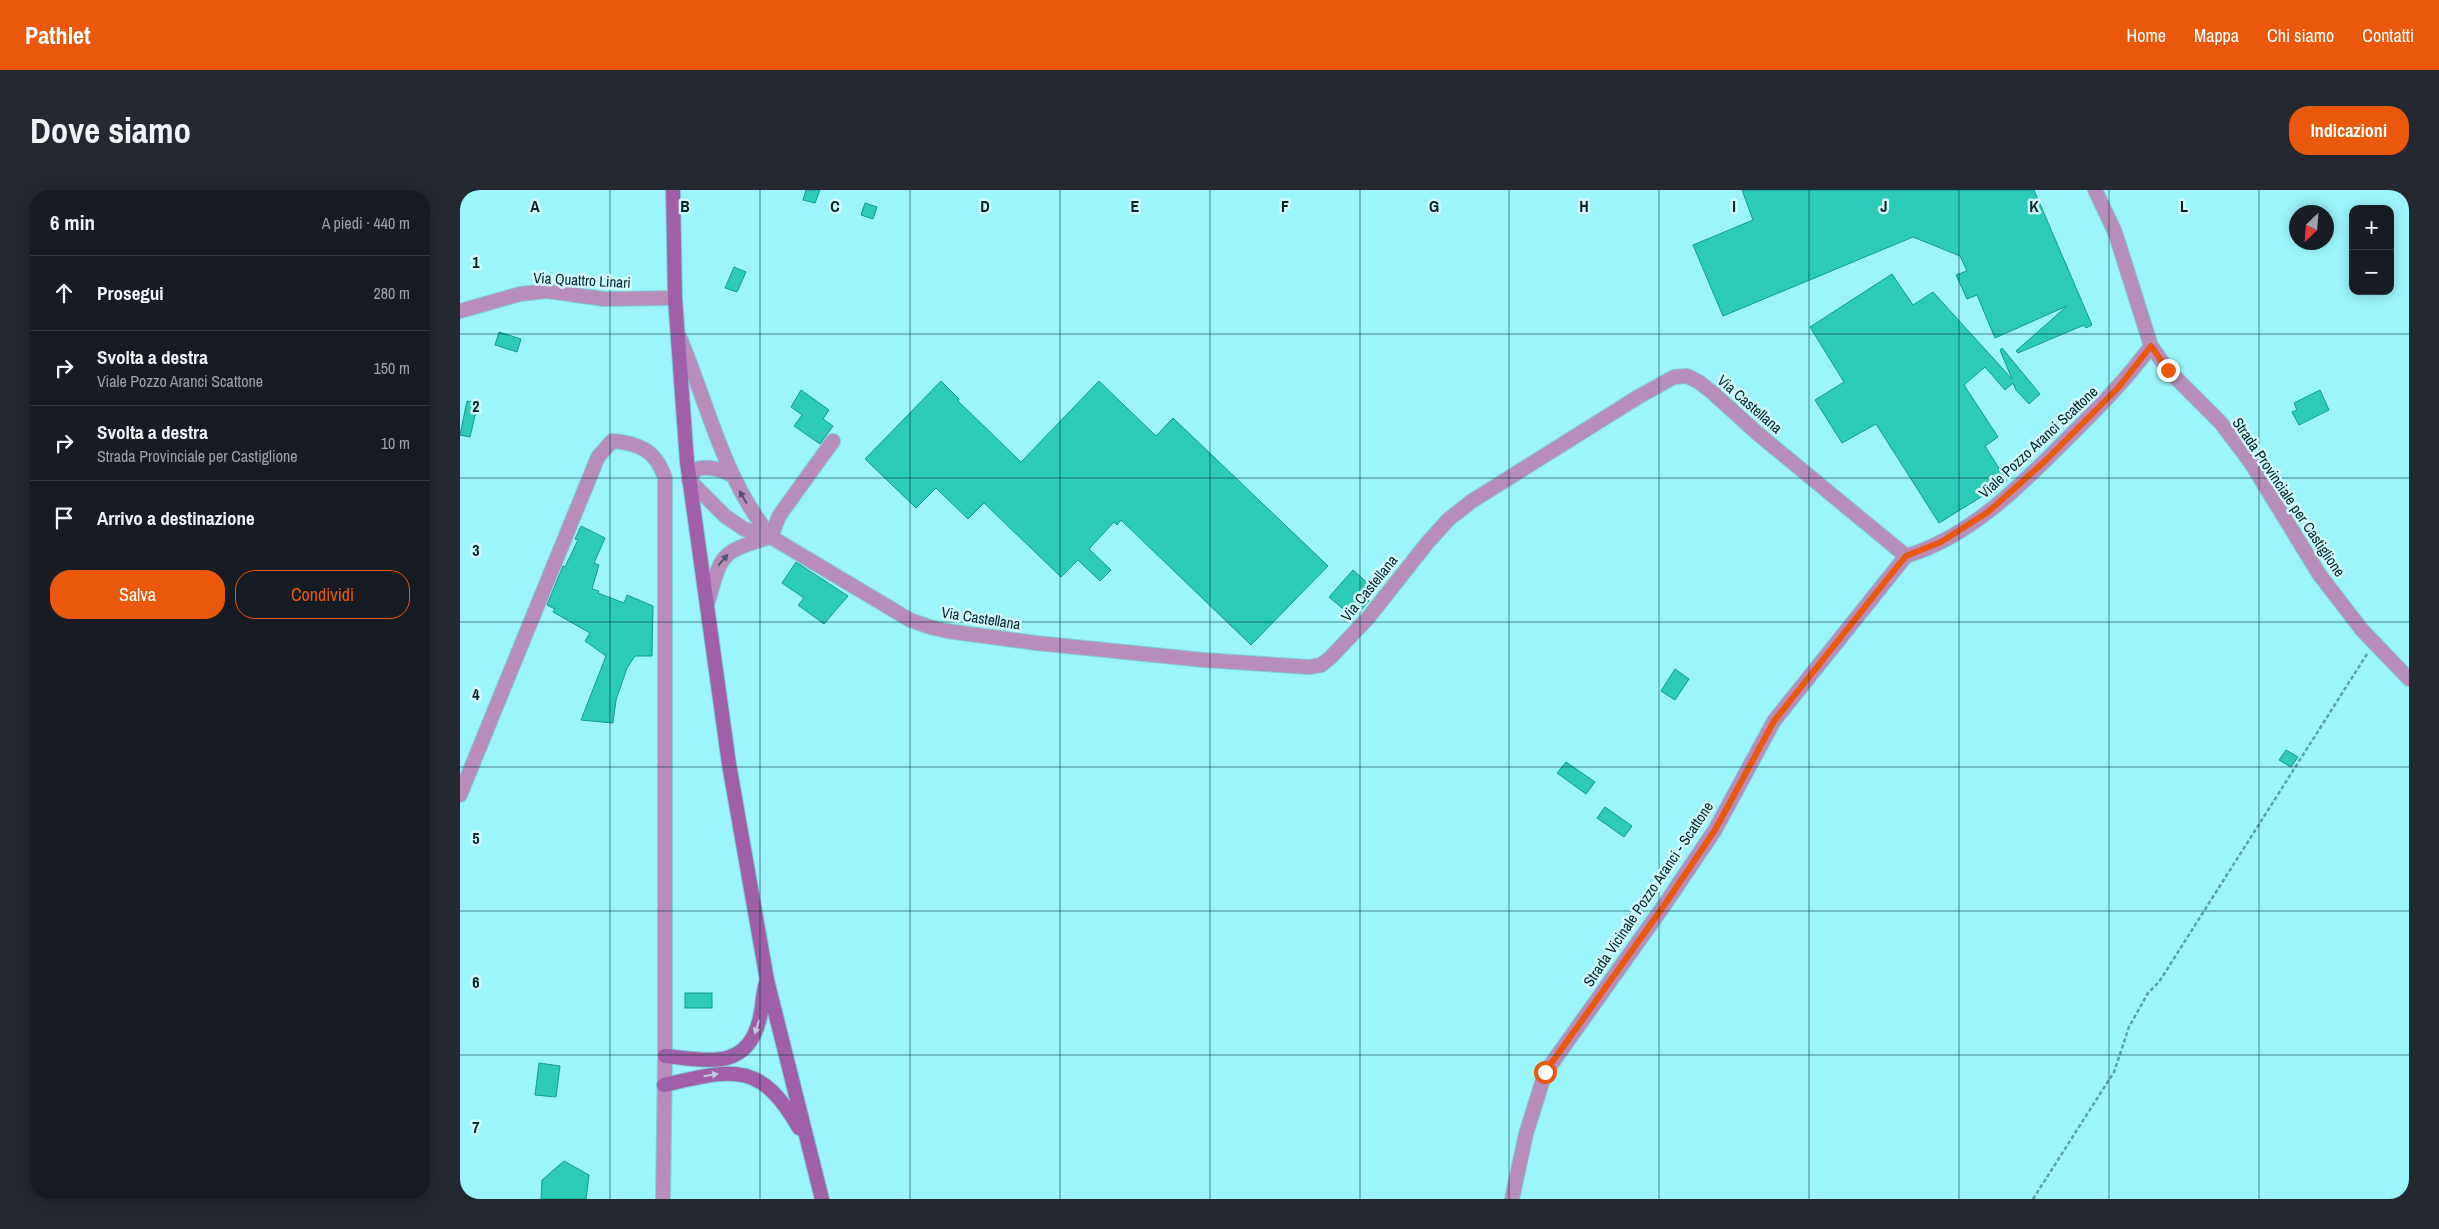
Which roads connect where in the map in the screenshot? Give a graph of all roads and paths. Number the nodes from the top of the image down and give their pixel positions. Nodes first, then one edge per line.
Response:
1 (673, 190) edge
2 (2095, 190) edge
3 (675, 298) junction
4 (460, 311) edge
5 (678, 335) junction
6 (2151, 346) junction
7 (833, 441) dead end
8 (732, 475) junction
9 (689, 480) junction
10 (770, 537) junction
11 (1906, 556) junction
12 (707, 605) junction
13 (2374, 643) junction
14 (2409, 679) edge
15 (460, 795) edge
16 (767, 980) junction
17 (665, 1056) junction
18 (664, 1085) junction
19 (806, 1140) junction
20 (663, 1199) edge
21 (822, 1199) edge
22 (1512, 1199) edge
23 (2033, 1199) edge

1 - 3 main road
2 - 6 street, Strada Provinciale per Castiglione
3 - 4 street, Via Quattro Linari
3 - 5 main road
5 - 8 street, Via Castellana
5 - 9 main road
6 - 11 street, Viale Pozzo Aranci Scattone
6 - 13 street, Strada Provinciale per Castiglione
7 - 10 street
8 - 9 street
10 -> 8 street, Via Castellana
9 - 10 street, Via Castellana
9 - 12 main road
10 - 11 street, Via Castellana
12 -> 10 street
11 - 22 street, Strada Vicinale Pozzo Aranci - Scattone
12 - 16 main road
13 - 14 street, Strada Provinciale per Castiglione
13 - 23 path
15 - 17 street
16 -> 17 main road
16 - 19 main road
17 - 18 street
18 -> 19 main road
18 - 20 street
19 - 21 main road

